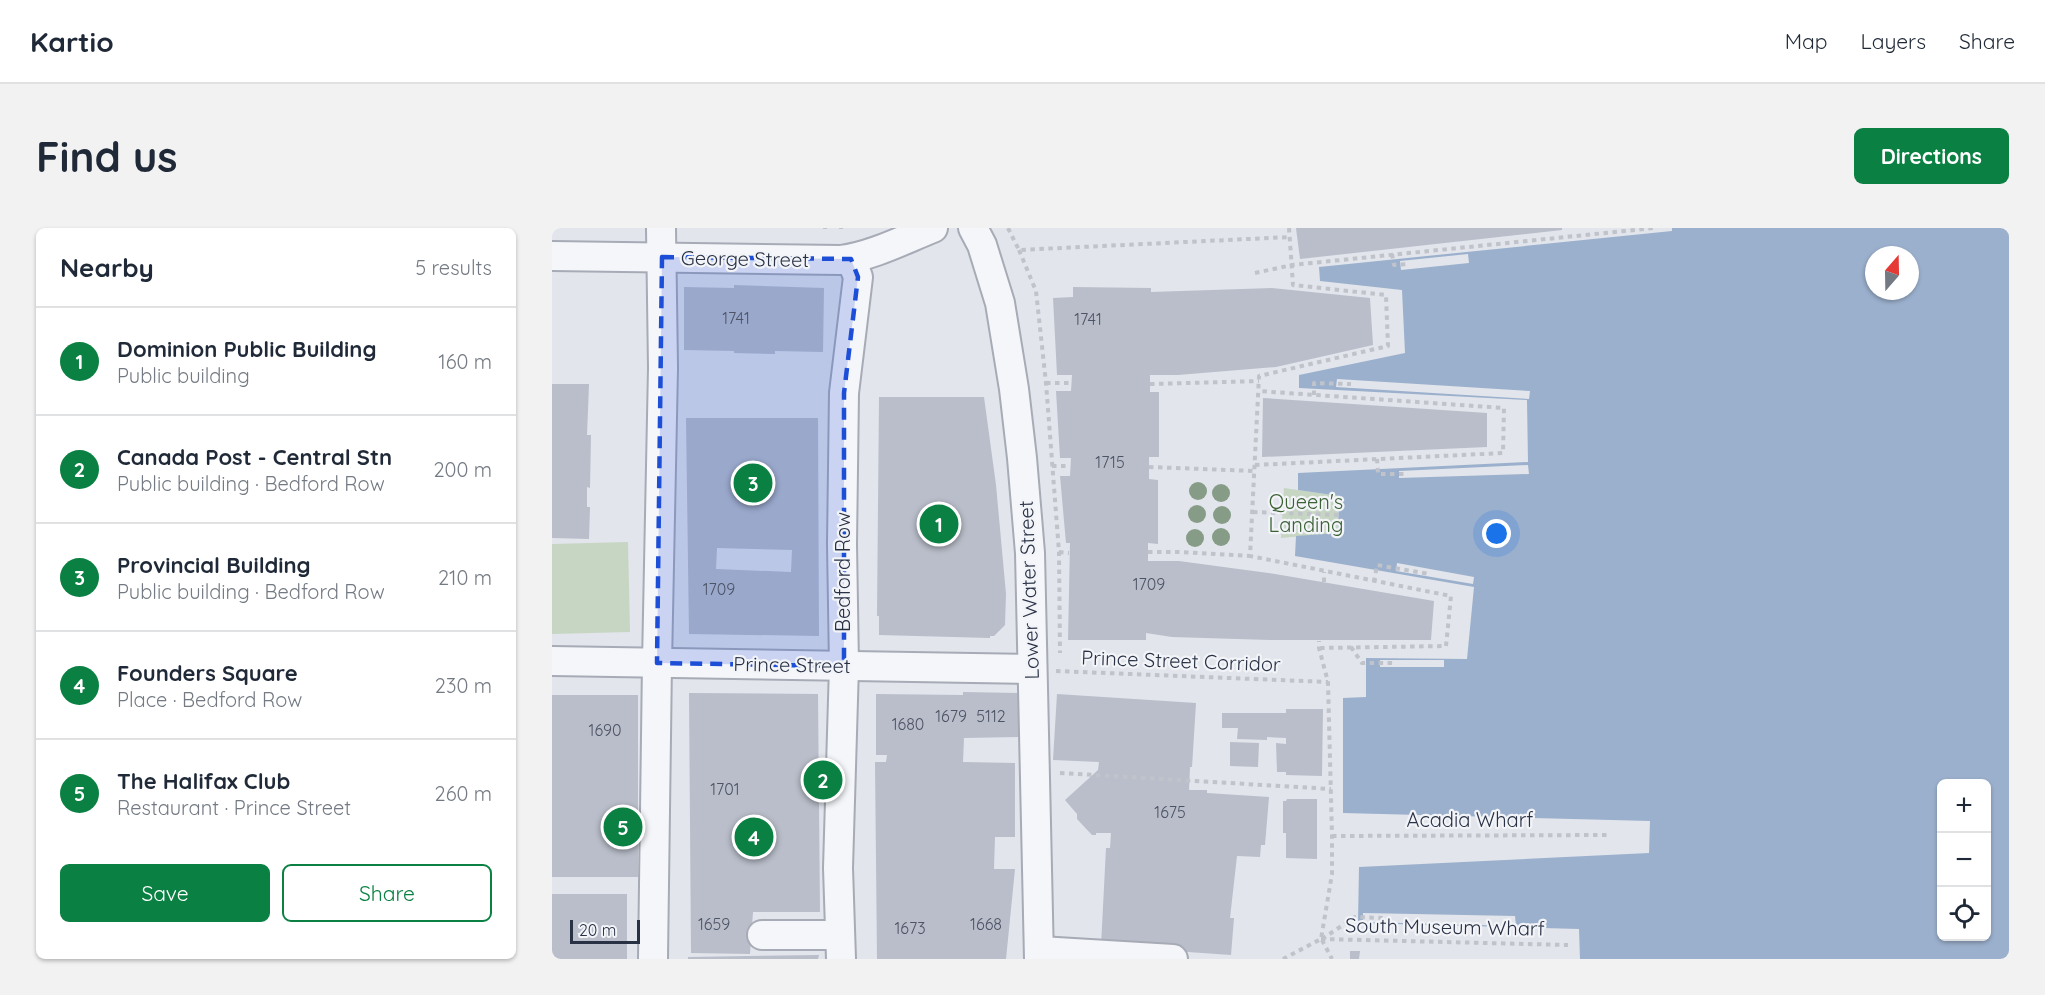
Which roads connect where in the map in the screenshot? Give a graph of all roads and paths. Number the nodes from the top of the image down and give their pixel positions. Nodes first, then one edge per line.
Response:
1 (661, 228) edge
2 (933, 228) edge
3 (973, 228) edge
4 (1008, 228) edge
5 (1289, 228) edge
6 (1654, 228) edge
7 (1290, 237) junction
8 (1392, 254) junction
9 (552, 256) edge
10 (662, 257) junction
11 (852, 259) junction
12 (1408, 264) dead end
13 (1292, 265) junction
14 (1255, 273) dead end
15 (1259, 379) junction
16 (1046, 383) dead end
17 (1072, 383) dead end
18 (1150, 384) dead end
19 (1351, 384) dead end
20 (1258, 391) junction
21 (1314, 395) junction
22 (1377, 459) junction
23 (1255, 465) junction
24 (1052, 466) dead end
25 (1070, 466) dead end
26 (1149, 467) dead end
27 (1255, 471) junction
28 (1408, 474) dead end
29 (1253, 512) junction
30 (1339, 515) dead end
31 (1059, 552) dead end
32 (1069, 552) dead end
33 (1148, 552) dead end
34 (1250, 556) junction
35 (1324, 572) junction
36 (1430, 574) dead end
37 (1324, 582) dead end
38 (1374, 582) junction
39 (1319, 640) dead end
40 (1351, 647) junction
41 (1319, 648) junction
42 (552, 661) edge
43 (657, 663) junction
44 (1392, 663) dead end
45 (844, 666) junction
46 (1032, 669) junction
47 (1328, 682) junction
48 (1035, 772) junction
49 (1331, 789) junction
50 (1608, 835) dead end
51 (1332, 836) junction
52 (1384, 918) dead end
53 (762, 935) dead end
54 (1322, 939) junction
55 (1568, 945) dead end
56 (840, 947) edge
57 (1040, 955) edge
58 (654, 959) edge
59 (1173, 959) edge
60 (1283, 959) edge
61 (1332, 959) edge

1 - 10 street
2 - 11 street, George Street
3 - 46 street, Lower Water Street
4 - 7 path
5 - 7 path
6 - 8 path
7 - 13 path
8 - 12 path
8 - 13 path
9 - 10 street, George Street
10 - 11 street, George Street
10 - 43 street
11 - 45 street, Bedford Row
13 - 14 path
13 - 15 path
15 - 18 path
15 - 20 path
16 - 17 path
19 - 21 path
20 - 21 path
20 - 23 path
21 - 22 path
22 - 23 path
22 - 28 path
23 - 27 path
24 - 25 path
26 - 27 path
27 - 29 path
29 - 30 path
29 - 34 path
31 - 32 path
33 - 34 path
34 - 35 path
35 - 37 path
35 - 38 path
36 - 38 path
38 - 40 path
39 - 41 path
40 - 41 path
40 - 44 path
41 - 47 path
42 - 43 street, Prince Street
43 - 45 street, Prince Street
43 - 58 street
45 - 46 street, Prince Street
45 - 56 street, Bedford Row
46 - 47 path, Prince Street Corridor
46 - 48 street, Lower Water Street
47 - 49 path
48 - 49 path
48 - 57 street, Lower Water Street
49 - 51 path
50 - 51 path, Acadia Wharf
51 - 54 path
52 - 54 path
53 - 56 street
54 - 55 path, South Museum Wharf
54 - 60 path
54 - 61 path
57 - 59 street

